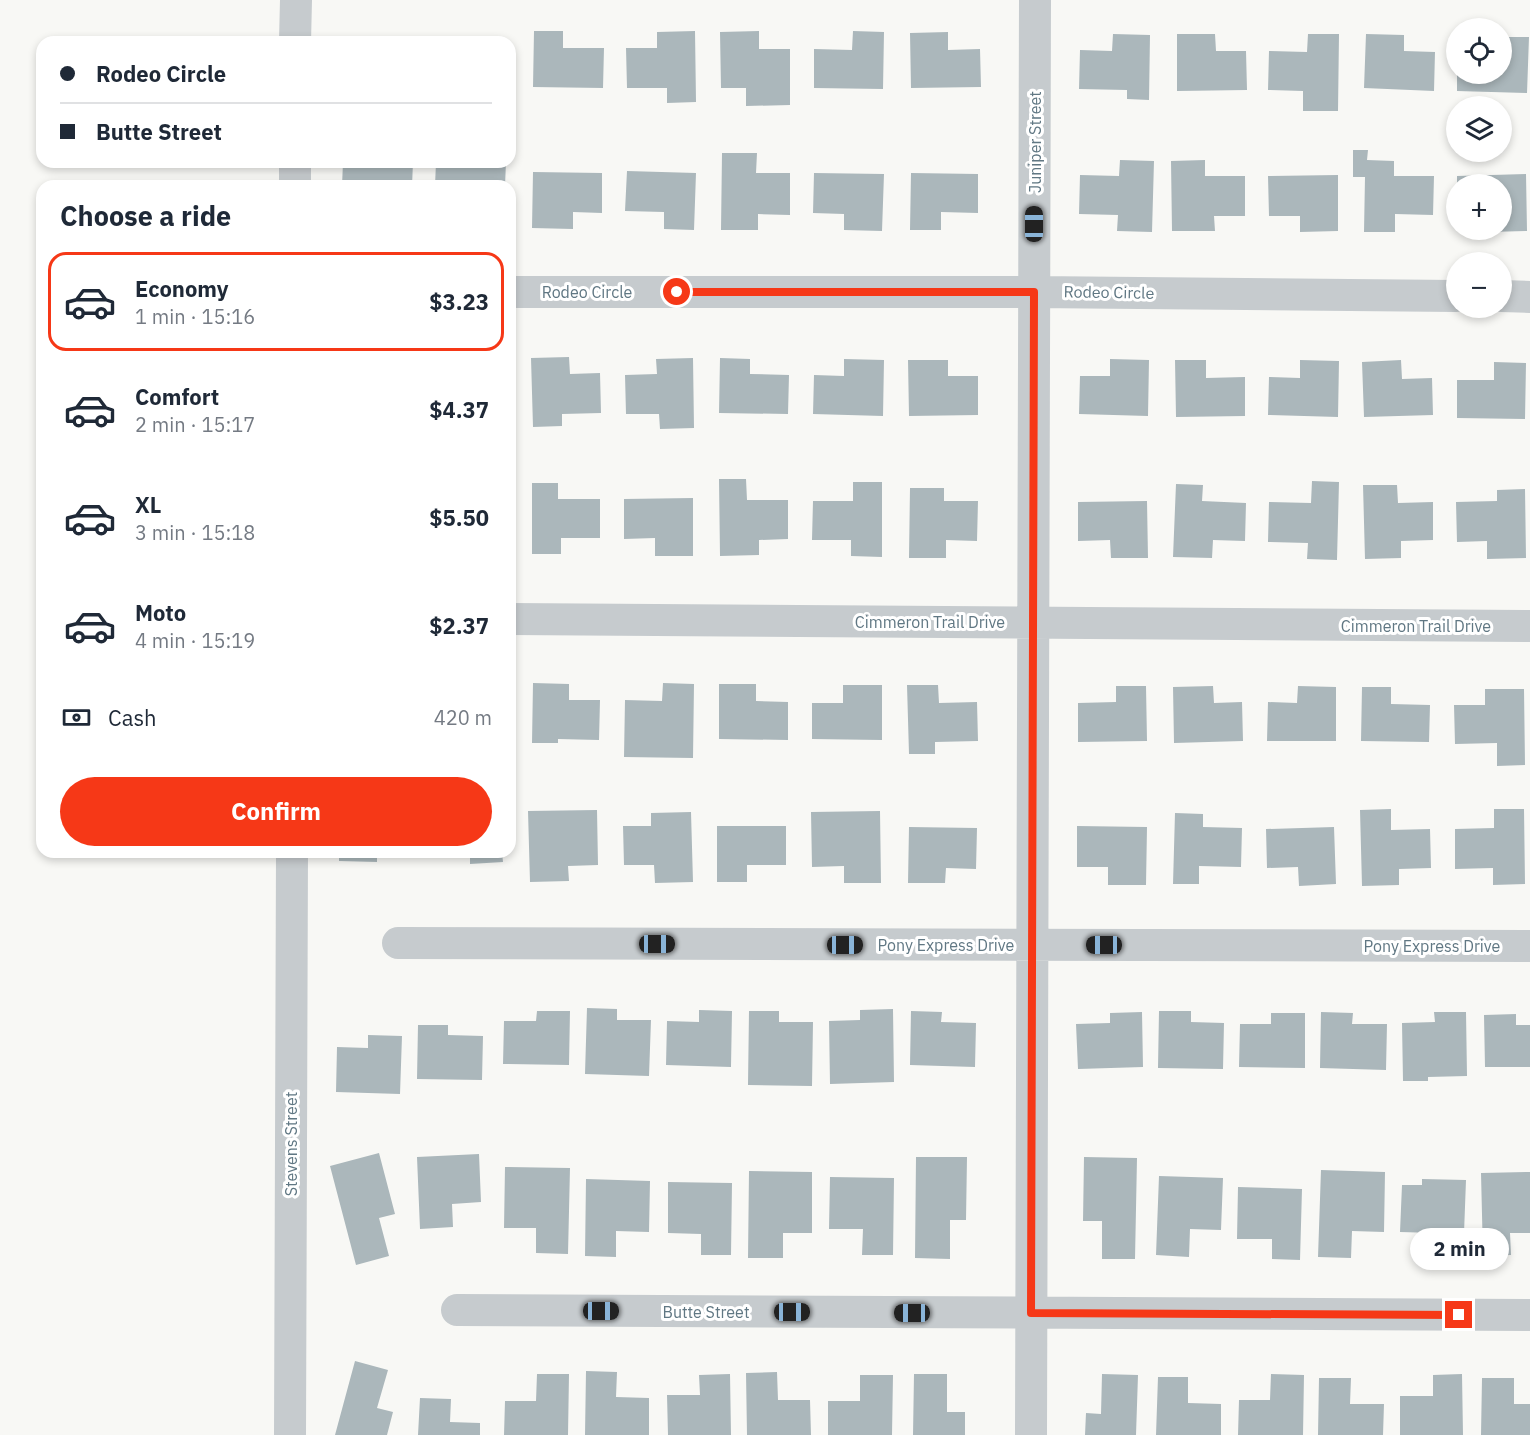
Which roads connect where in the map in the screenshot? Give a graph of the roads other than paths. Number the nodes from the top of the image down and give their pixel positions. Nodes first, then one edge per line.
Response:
1 (296, 0) edge
2 (1035, 0) edge
3 (295, 36) edge
4 (516, 292) edge
5 (1034, 292) junction
6 (1446, 296) edge
7 (1512, 296) edge
8 (1530, 297) edge
9 (516, 619) edge
10 (1034, 623) junction
11 (1530, 626) edge
12 (292, 858) edge
13 (398, 943) dead end
14 (1033, 945) junction
15 (1530, 946) edge
16 (457, 1310) dead end
17 (1031, 1313) junction
18 (1530, 1316) edge
19 (290, 1435) edge
20 (1031, 1435) edge

1 - 3 street
2 - 5 street, Juniper Street
4 - 5 street, Rodeo Circle
5 - 6 street, Rodeo Circle
5 - 10 street, Juniper Street
7 - 8 street
9 - 10 street, Cimmeron Trail Drive
10 - 11 street, Cimmeron Trail Drive
10 - 14 street, Juniper Street
12 - 19 street, Stevens Street
13 - 14 street, Pony Express Drive
14 - 15 street, Pony Express Drive
14 - 17 street, Juniper Street
16 - 17 street, Butte Street
17 - 18 street, Butte Street
17 - 20 street, Juniper Street

